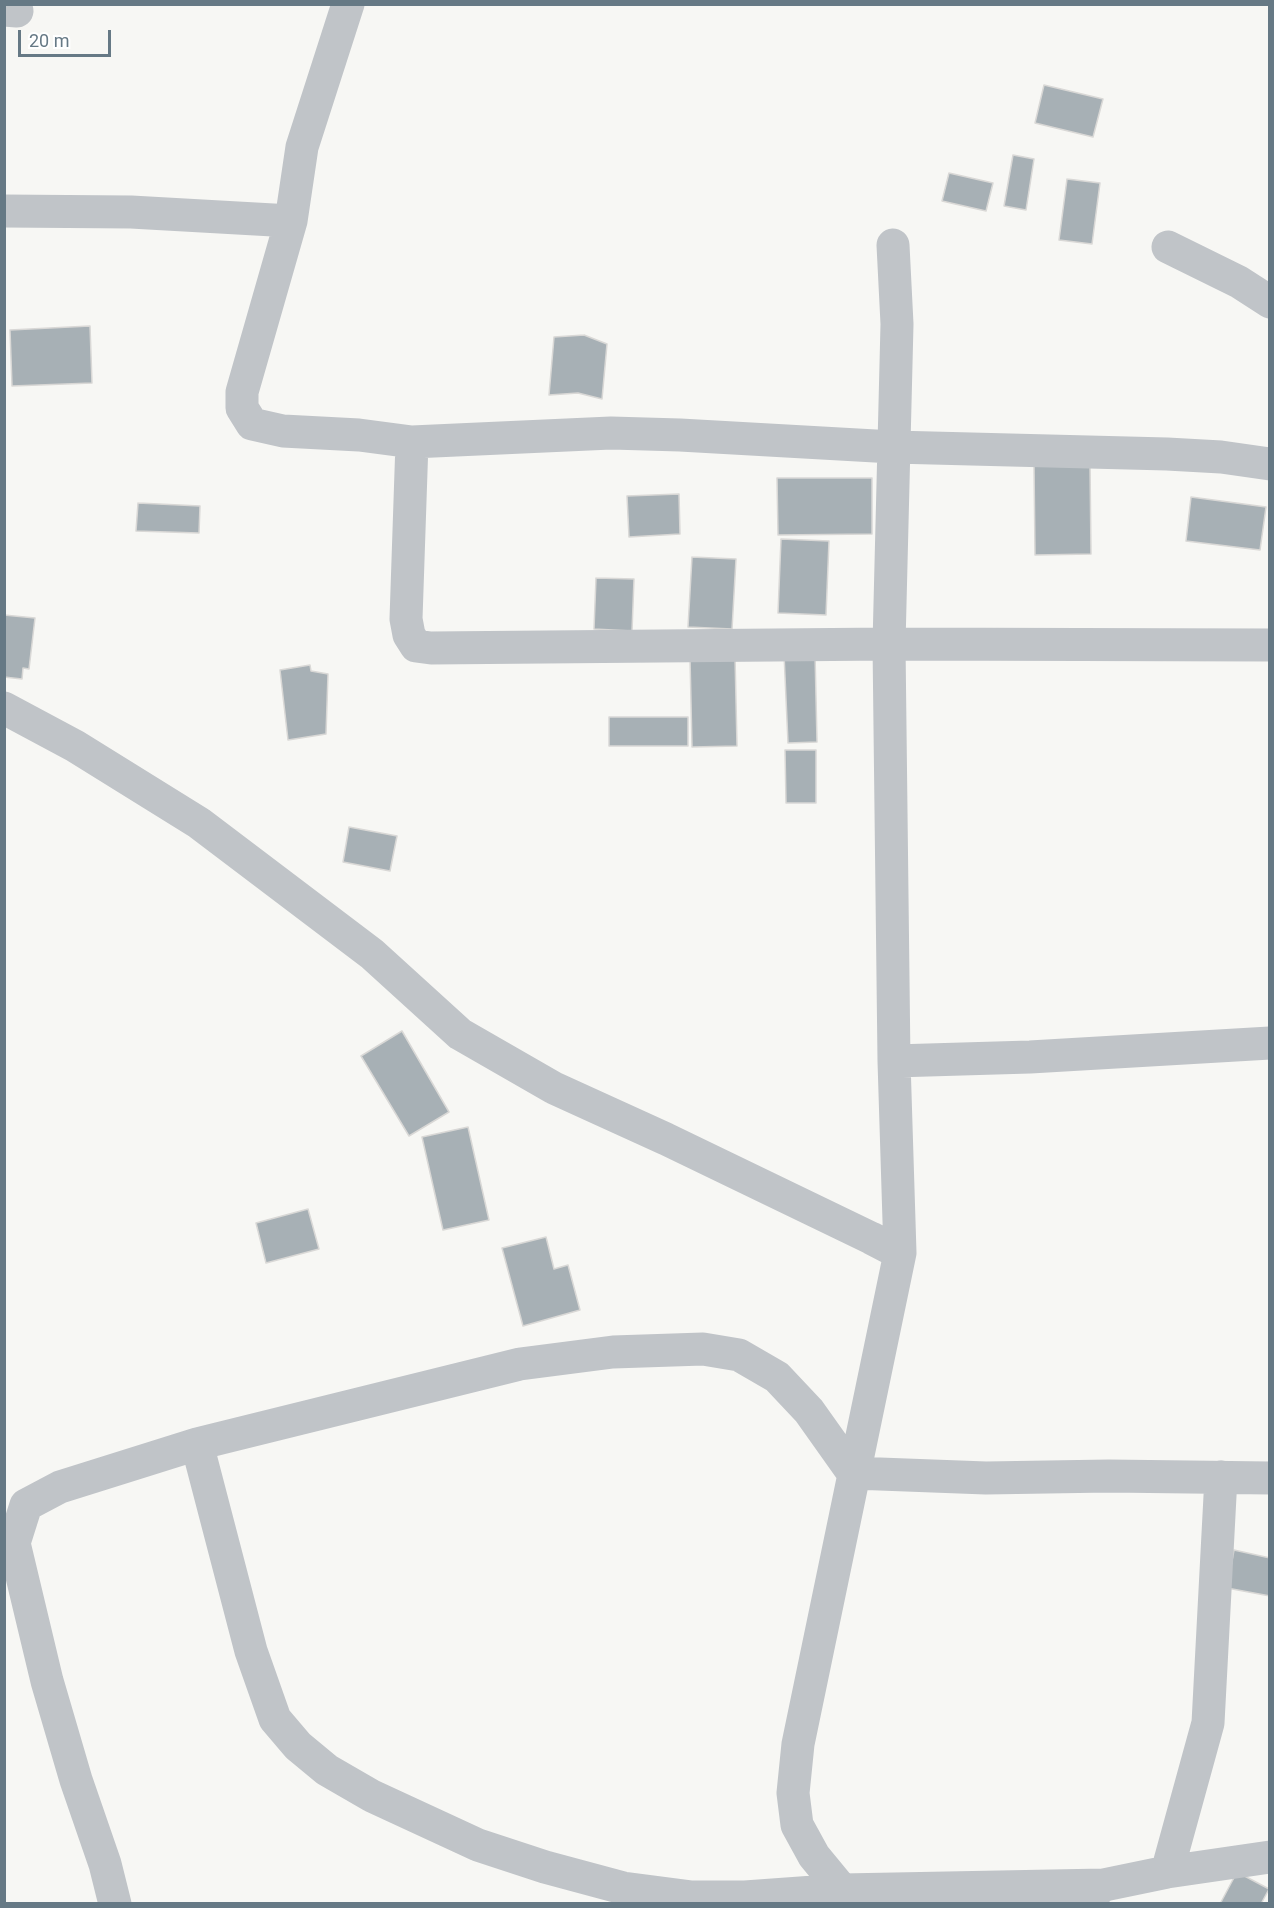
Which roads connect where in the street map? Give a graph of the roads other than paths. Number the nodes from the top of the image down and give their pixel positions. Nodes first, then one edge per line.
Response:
1 (348, 4) edge
2 (4, 211) edge
3 (291, 221) junction
4 (893, 245) dead end
5 (1168, 247) dead end
6 (1269, 302) edge
7 (412, 442) junction
8 (893, 447) junction
9 (1269, 464) edge
10 (889, 644) junction
11 (1269, 645) edge
12 (4, 708) edge
13 (1269, 1043) edge
14 (894, 1061) junction
15 (900, 1253) junction
16 (196, 1444) junction
17 (853, 1473) junction
18 (1221, 1477) junction
19 (1269, 1478) edge
20 (1269, 1857) edge
21 (1167, 1872) junction
22 (842, 1890) junction
23 (1115, 1893) edge
24 (116, 1904) edge

1 - 3 street
2 - 3 street
3 - 7 street
4 - 8 street
5 - 6 street
7 - 8 street
7 - 10 street
8 - 9 street
8 - 10 street
10 - 11 street
10 - 14 street
12 - 15 street
13 - 14 street
14 - 15 street
15 - 17 street
16 - 17 street
16 - 22 street
16 - 24 street
17 - 18 street
17 - 22 street
18 - 19 street
18 - 21 street
20 - 21 street
21 - 23 street
22 - 23 street

